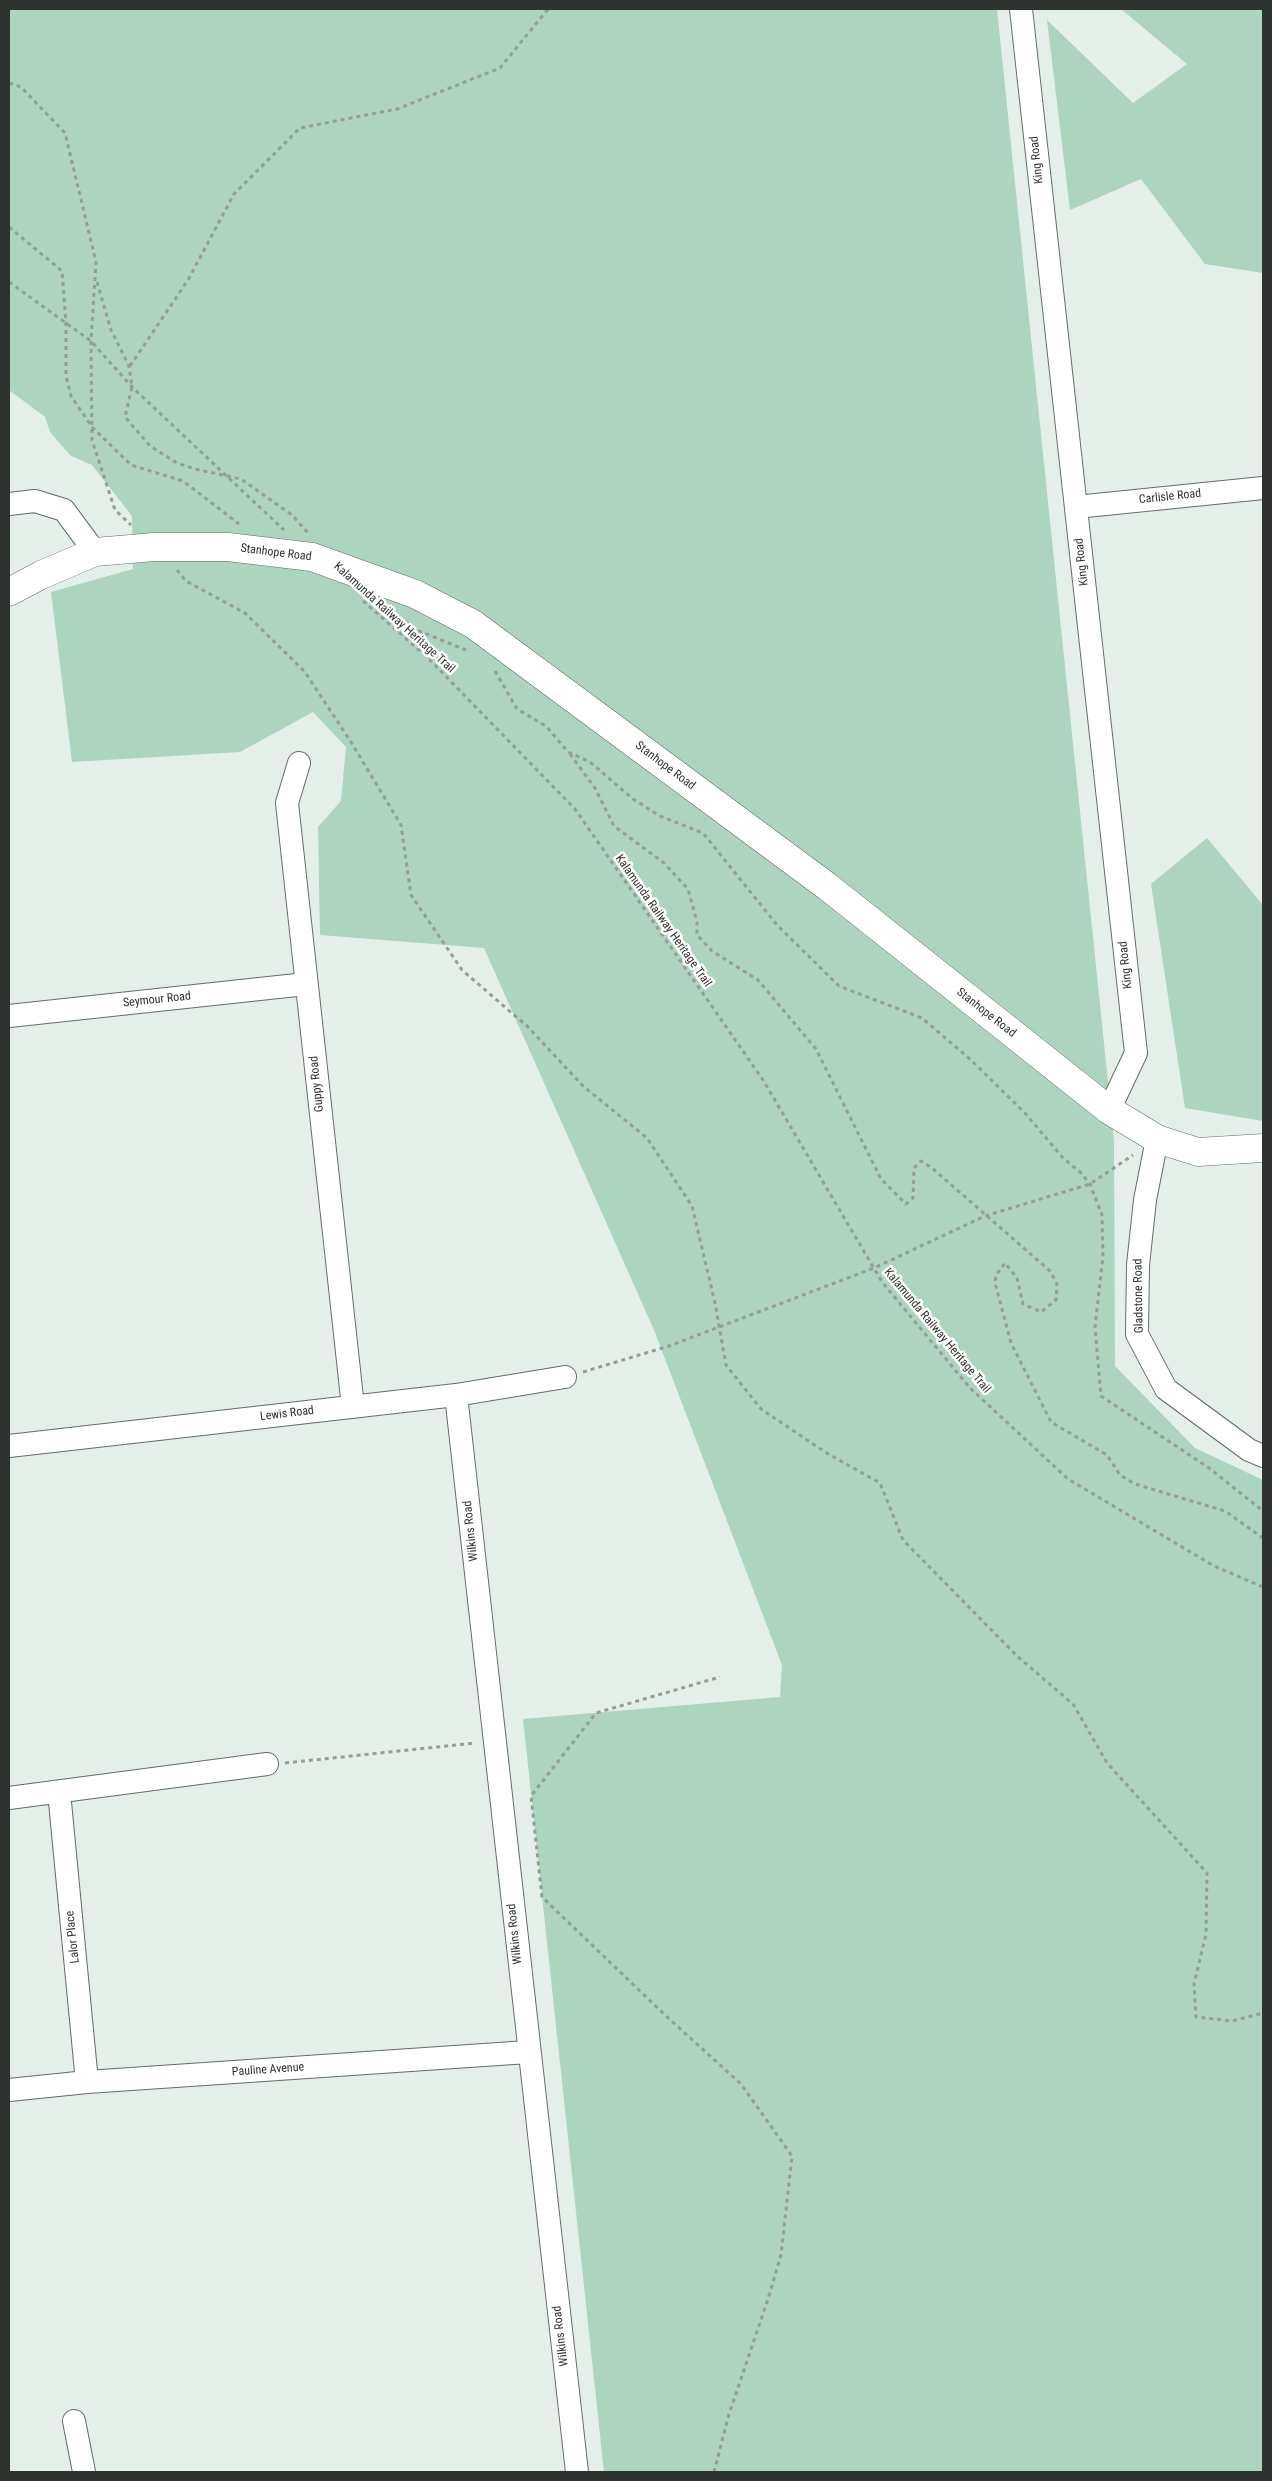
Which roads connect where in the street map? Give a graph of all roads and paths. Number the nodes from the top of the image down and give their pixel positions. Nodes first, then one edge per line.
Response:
1 (548, 9) edge
2 (1021, 9) edge
3 (9, 83) edge
4 (9, 227) edge
5 (96, 279) junction
6 (9, 282) edge
7 (66, 323) junction
8 (91, 341) junction
9 (129, 366) junction
10 (132, 387) junction
11 (92, 427) junction
12 (229, 477) junction
13 (1263, 488) edge
14 (9, 504) edge
15 (1076, 507) junction
16 (245, 529) dead end
17 (154, 547) junction
18 (312, 547) junction
19 (95, 552) junction
20 (9, 592) edge
21 (355, 594) dead end
22 (389, 610) dead end
23 (470, 653) dead end
24 (490, 667) dead end
25 (568, 752) junction
26 (299, 763) dead end
27 (306, 984) junction
28 (9, 1016) edge
29 (1110, 1110) junction
30 (1157, 1139) junction
31 (1263, 1148) edge
32 (1090, 1184) junction
33 (986, 1216) junction
34 (874, 1268) junction
35 (719, 1326) junction
36 (565, 1377) joint
37 (456, 1395) junction
38 (353, 1407) junction
39 (9, 1446) edge
40 (1263, 1456) edge
41 (1263, 1511) edge
42 (1263, 1538) edge
43 (1263, 1588) edge
44 (720, 1677) dead end
45 (494, 1741) junction
46 (267, 1764) joint
47 (59, 1792) junction
48 (9, 1798) edge
49 (1263, 2013) edge
50 (528, 2052) junction
51 (87, 2082) junction
52 (9, 2090) edge
53 (74, 2421) dead end
54 (84, 2472) edge
55 (577, 2472) edge
56 (714, 2472) edge

1 - 9 path
2 - 15 street, King Road
3 - 5 path
4 - 7 path
5 - 8 path
5 - 9 path
6 - 7 path
7 - 8 path
7 - 11 path
8 - 10 path
8 - 11 path
9 - 10 path
10 - 12 path
10 - 12 path
11 - 16 path
11 - 17 path
12 - 18 path
12 - 18 path
13 - 15 street, Carlisle Road
14 - 19 street
15 - 29 street, King Road
17 - 18 street, Stanhope Road
17 - 19 street, Stanhope Road
17 - 35 path
18 - 29 street, Stanhope Road
19 - 20 street, Stanhope Road
21 - 34 path, Kalamunda Railway Heritage Trail
22 - 23 path
24 - 25 path
25 - 32 path
25 - 33 path
26 - 27 street, Guppy Road
27 - 28 street, Seymour Road
27 - 38 street, Guppy Road
29 - 30 street, Stanhope Road
30 - 31 street, Stanhope Road
30 - 32 path
30 - 40 street, Gladstone Road
32 - 33 path
32 - 41 path
33 - 34 path
33 - 42 path
34 - 35 path
34 - 43 path, Kalamunda Railway Heritage Trail
35 - 36 path
35 - 49 path
36 - 37 street, Lewis Road
37 - 38 street, Lewis Road
37 - 45 street, Wilkins Road
38 - 39 street, Lewis Road
44 - 56 path
45 - 46 path
45 - 50 street, Wilkins Road
46 - 47 street
47 - 48 street
47 - 51 street, Lalor Place
50 - 51 street, Pauline Avenue
50 - 55 street, Wilkins Road
51 - 52 street, Pauline Avenue
53 - 54 street

